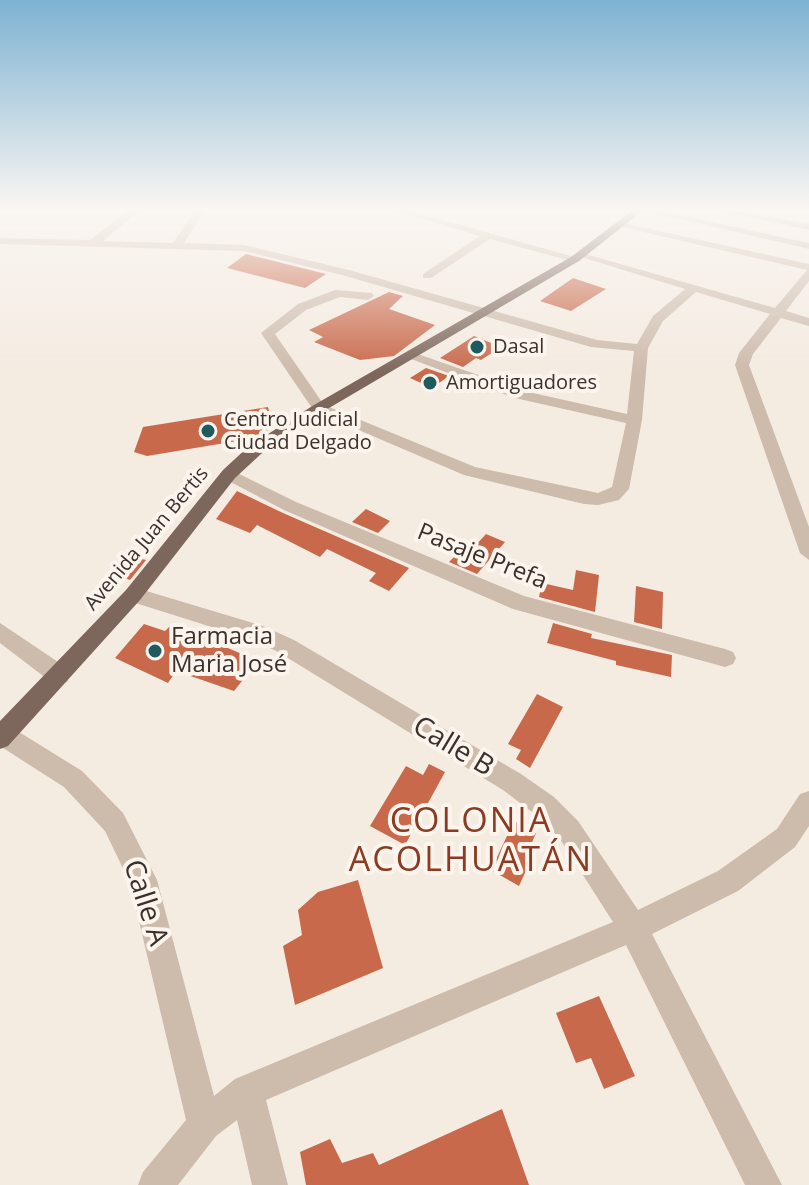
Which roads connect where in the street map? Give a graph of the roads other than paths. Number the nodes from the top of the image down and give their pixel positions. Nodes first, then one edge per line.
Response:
1 (313, 264) edge
2 (445, 264) edge
3 (566, 264) edge
4 (605, 264) edge
5 (809, 273) edge
6 (427, 276) dead end
7 (693, 288) junction
8 (368, 296) dead end
9 (486, 313) junction
10 (778, 313) junction
11 (809, 322) edge
12 (641, 348) junction
13 (410, 356) junction
14 (319, 408) junction
15 (634, 420) junction
16 (229, 474) junction
17 (800, 499) edge
18 (809, 553) edge
19 (133, 595) junction
20 (0, 631) edge
21 (725, 658) dead end
22 (59, 675) junction
23 (2, 737) edge
24 (809, 803) edge
25 (633, 928) junction
26 (247, 1091) junction
27 (204, 1124) junction
28 (156, 1185) edge
29 (270, 1185) edge
30 (764, 1185) edge

1 - 9 street
2 - 6 street
3 - 9 main road, Avenida Juan Bertis
4 - 7 street
5 - 10 street
7 - 10 street
7 - 12 street
8 - 14 street
9 - 12 street
9 - 13 main road, Avenida Juan Bertis
10 - 11 street
10 - 17 street
12 - 15 street
13 - 14 main road, Avenida Juan Bertis
13 - 15 street
14 - 15 street
14 - 16 main road, Avenida Juan Bertis
16 - 19 main road, Avenida Juan Bertis
16 - 21 street, Pasaje Prefa
17 - 18 street
19 - 22 main road, Avenida Juan Bertis
19 - 25 street, Calle B
20 - 22 street
22 - 23 main road, Avenida Juan Bertis
23 - 27 street, Calle A
24 - 25 street
25 - 26 street
25 - 30 street, Calle B
26 - 27 street
26 - 29 street
27 - 28 street

